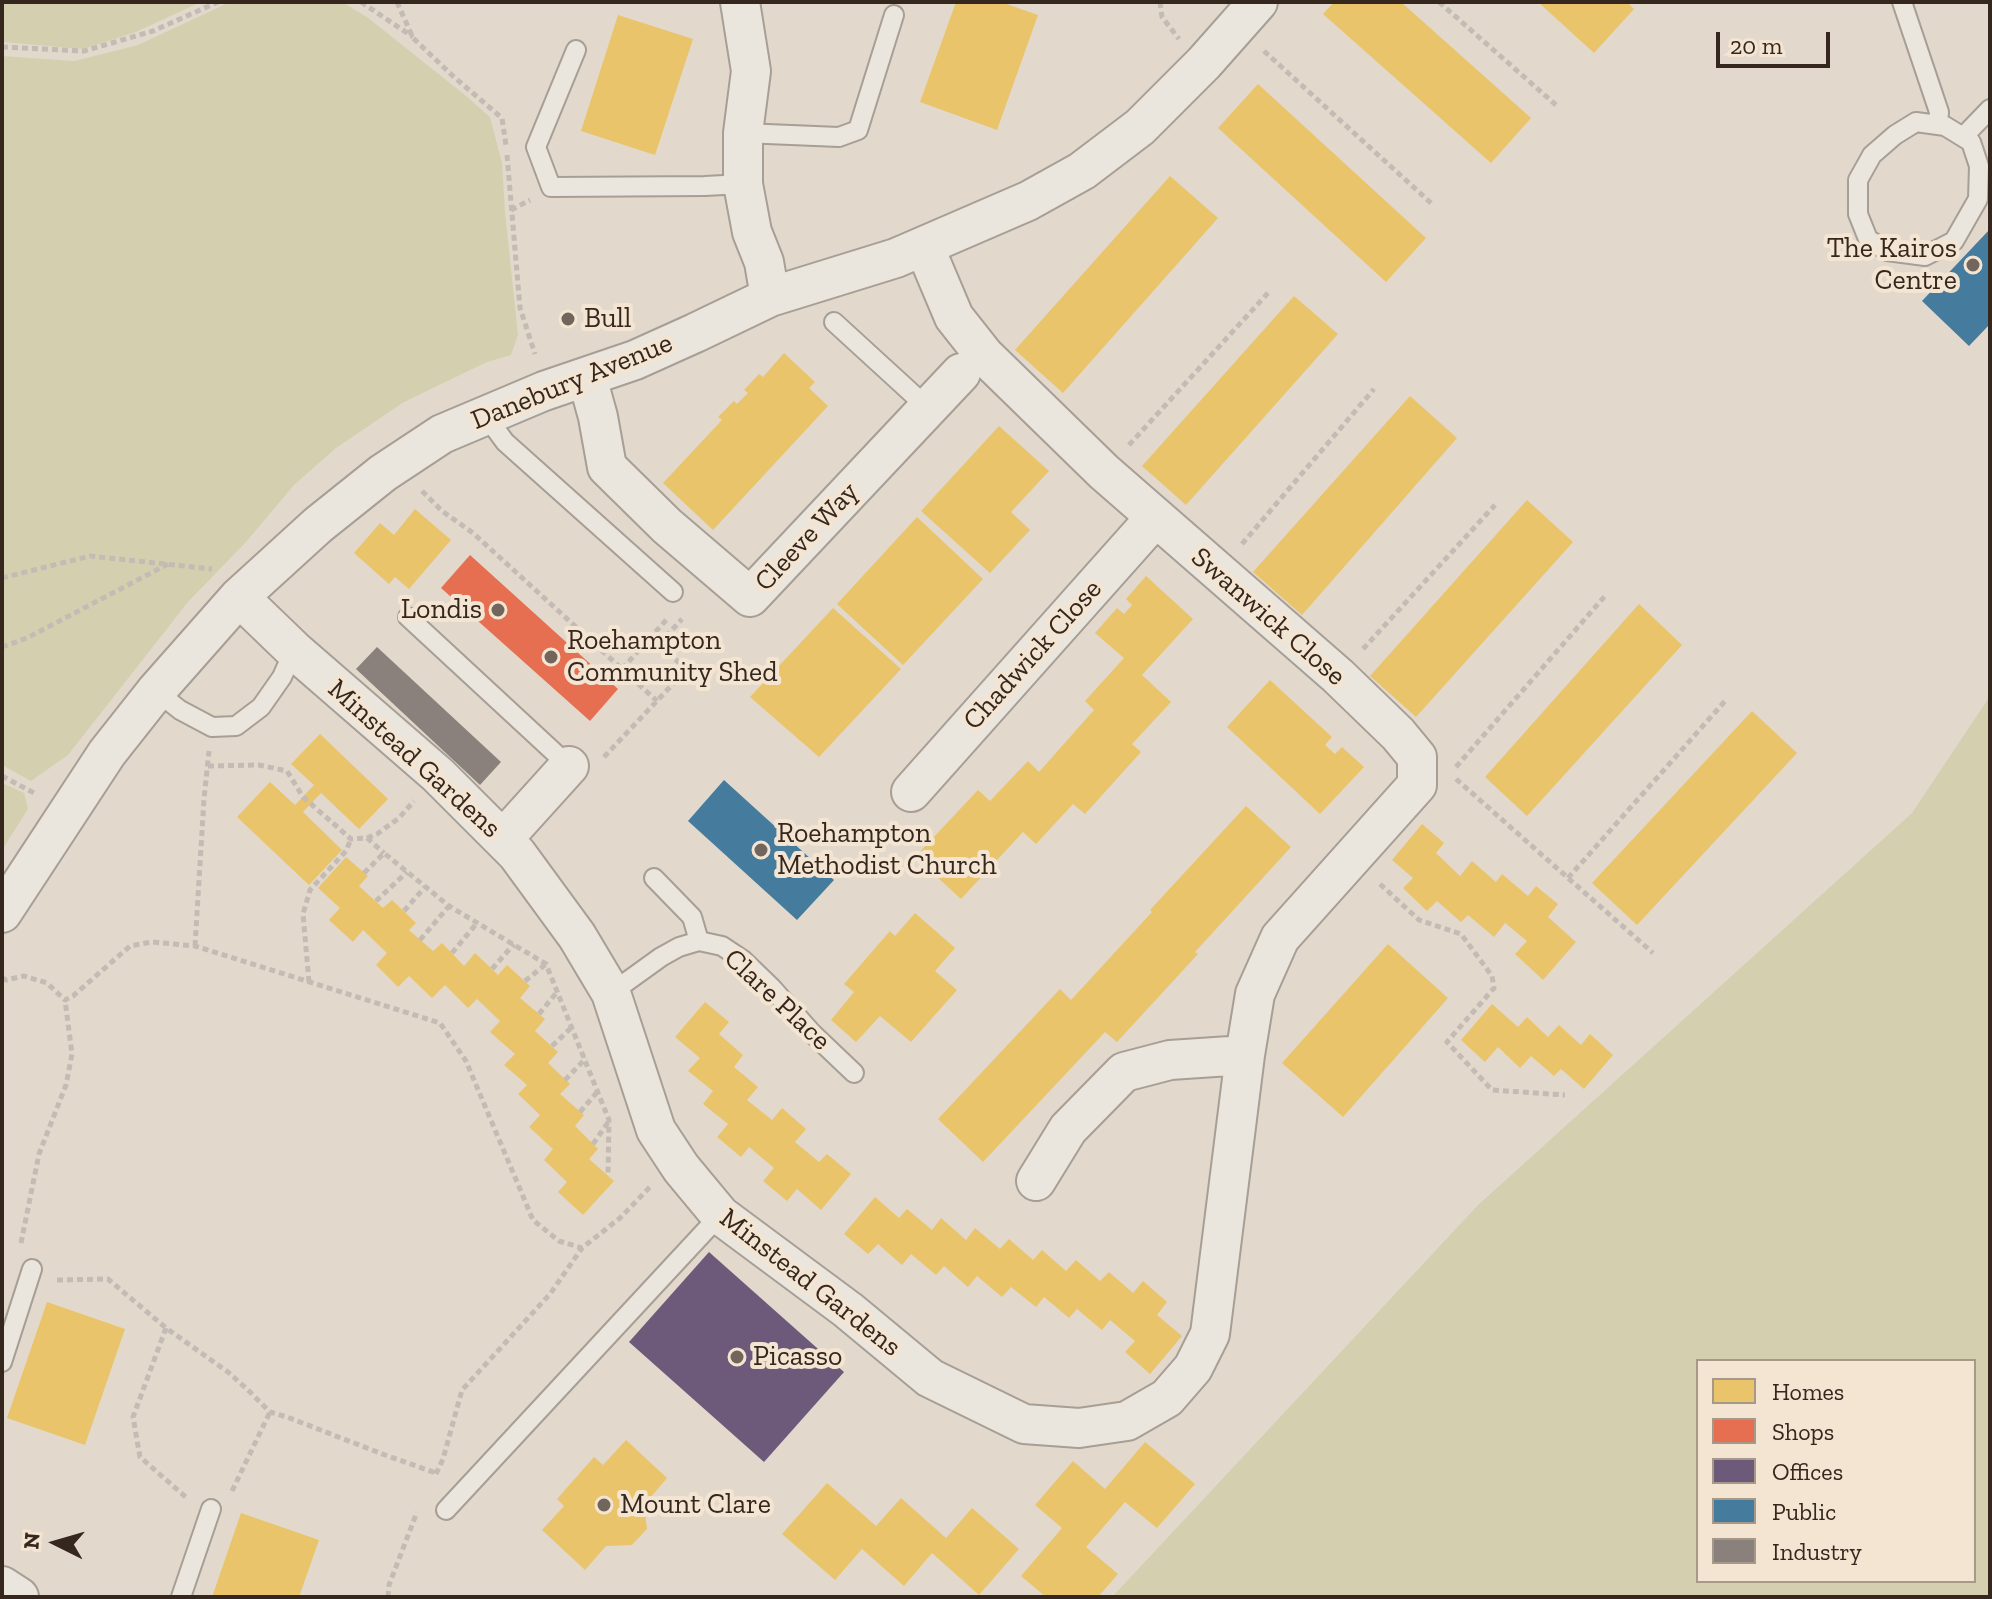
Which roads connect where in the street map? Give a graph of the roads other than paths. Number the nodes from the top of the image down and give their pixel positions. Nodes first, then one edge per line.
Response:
1 (740, 2) edge
2 (1902, 2) edge
3 (1247, 14) edge
4 (894, 15) dead end
5 (576, 50) dead end
6 (1990, 109) edge
7 (1938, 125) junction
8 (743, 133) junction
9 (1963, 137) junction
10 (743, 184) junction
11 (924, 246) junction
12 (770, 297) junction
13 (834, 322) dead end
14 (961, 373) dead end
15 (587, 377) junction
16 (928, 408) junction
17 (486, 416) junction
18 (1155, 518) junction
19 (232, 584) junction
20 (673, 592) dead end
21 (408, 617) dead end
22 (294, 650) junction
23 (156, 691) junction
24 (1434, 765) joint
25 (582, 767) joint
26 (911, 792) dead end
27 (503, 839) junction
28 (654, 878) dead end
29 (2, 913) edge
30 (699, 941) junction
31 (611, 993) junction
32 (1245, 1055) junction
33 (854, 1073) dead end
34 (1036, 1181) dead end
35 (720, 1215) junction
36 (32, 1269) road end
37 (2, 1362) edge
38 (211, 1509) road end
39 (446, 1510) dead end
40 (2, 1586) edge
41 (19, 1597) edge
42 (181, 1597) edge

1 - 8 street
2 - 7 lane
3 - 11 street, Danebury Avenue
4 - 8 lane
5 - 10 lane
6 - 9 lane
7 - 9 lane
7 - 9 lane
8 - 10 street
10 - 12 street
11 - 12 street, Danebury Avenue
11 - 18 street, Swanwick Close
12 - 15 street, Danebury Avenue
13 - 16 lane
14 - 16 street, Cleeve Way
15 - 16 street, Cleeve Way
15 - 17 street, Danebury Avenue
17 - 19 street, Danebury Avenue
17 - 20 lane
18 - 24 street, Swanwick Close
18 - 26 street, Chadwick Close
19 - 22 street, Minstead Gardens
19 - 23 street, Danebury Avenue
21 - 25 lane
22 - 23 lane
22 - 27 street, Minstead Gardens
23 - 29 street, Danebury Avenue
24 - 32 street, Minstead Gardens
25 - 27 street
27 - 31 street, Minstead Gardens
28 - 30 lane
30 - 31 lane, Clare Place
30 - 33 lane, Clare Place
31 - 35 street, Minstead Gardens
32 - 34 street
32 - 35 street, Minstead Gardens
35 - 39 lane
36 - 37 lane
38 - 42 lane
40 - 41 street

